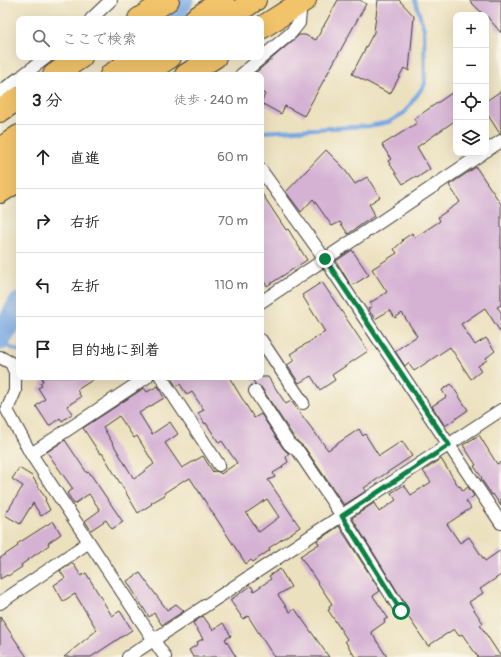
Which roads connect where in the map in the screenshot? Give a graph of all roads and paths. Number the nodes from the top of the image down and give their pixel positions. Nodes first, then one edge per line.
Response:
1 (111, 0) edge
2 (168, 0) edge
3 (255, 0) edge
4 (260, 0) edge
5 (303, 1) edge
6 (228, 11) edge
7 (94, 16) edge
8 (144, 16) edge
9 (207, 16) edge
10 (264, 26) edge
11 (264, 56) edge
12 (43, 60) edge
13 (76, 60) edge
14 (134, 60) edge
15 (166, 60) edge
16 (210, 60) edge
17 (259, 60) edge
18 (27, 72) edge
19 (58, 72) edge
20 (116, 72) edge
21 (148, 72) edge
22 (191, 72) edge
23 (245, 72) edge
24 (16, 80) edge
25 (0, 92) edge
26 (16, 100) edge
27 (0, 111) edge
28 (16, 138) edge
29 (501, 141) edge
30 (0, 149) edge
31 (489, 149) edge
32 (479, 156) edge
33 (16, 161) edge
34 (0, 172) edge
35 (264, 174) edge
36 (16, 182) edge
37 (0, 192) edge
38 (325, 259) junction
39 (264, 300) edge
40 (264, 344) edge
41 (0, 357) edge
42 (14, 362) edge
43 (143, 380) edge
44 (163, 380) edge
45 (255, 391) dead end
46 (303, 403) dead end
47 (501, 410) edge
48 (449, 445) junction
49 (31, 454) junction
50 (219, 465) dead end
51 (342, 516) junction
52 (501, 523) edge
53 (89, 542) junction
54 (0, 603) edge
55 (401, 611) dead end
56 (154, 640) junction
57 (128, 657) edge
58 (165, 657) edge

1 - 7 street
2 - 8 highway
3 - 6 highway
4 - 6 highway
5 - 10 highway
5 - 11 street
6 - 9 highway
12 - 18 street
13 - 19 highway
14 - 20 highway
15 - 21 highway
16 - 22 highway
17 - 23 street
24 - 25 street
26 - 27 highway
28 - 30 highway
29 - 31 street
32 - 38 street
33 - 34 highway
35 - 38 street
36 - 37 highway
38 - 39 street
38 - 48 street
40 - 46 street
41 - 42 street
42 - 49 street
43 - 49 street
44 - 50 street
45 - 51 street
47 - 48 street
48 - 51 street
48 - 52 street
49 - 53 street
51 - 55 street
51 - 56 street
53 - 54 street
53 - 56 street
56 - 57 street
56 - 58 street

